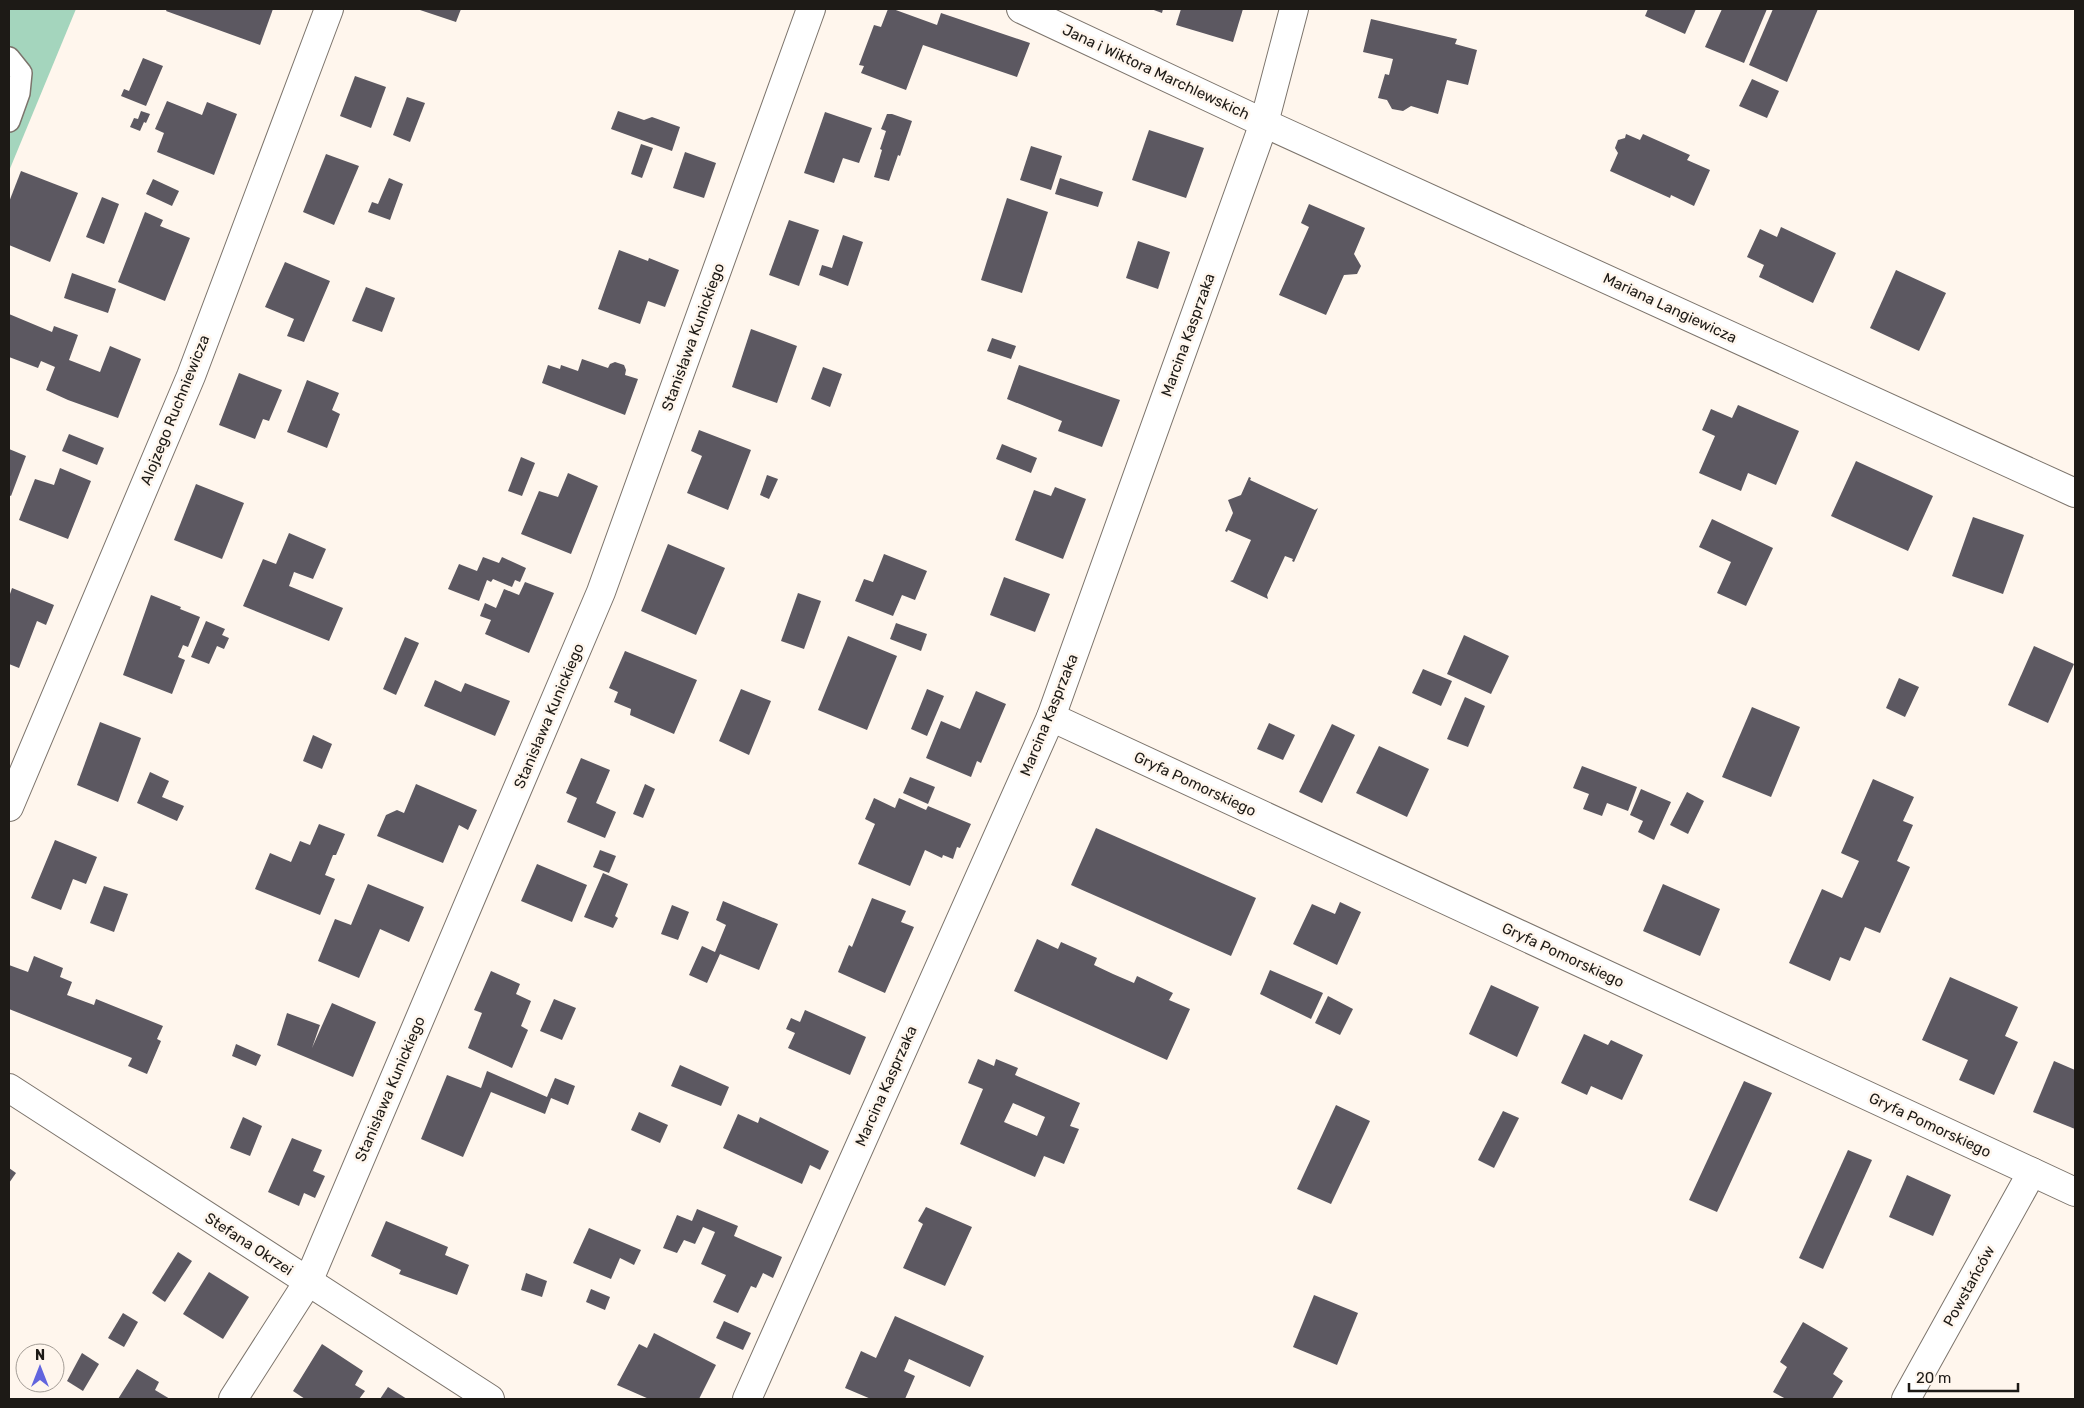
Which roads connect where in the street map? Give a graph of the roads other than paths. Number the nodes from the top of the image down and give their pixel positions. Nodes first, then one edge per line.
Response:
1 (330, 9) edge
2 (811, 9) edge
3 (1021, 9) edge
4 (1294, 9) edge
5 (9, 58) edge
6 (9, 120) edge
7 (1264, 123) junction
8 (2075, 493) edge
9 (1051, 717) junction
10 (9, 807) edge
11 (9, 1088) edge
12 (2032, 1172) junction
13 (2075, 1192) edge
14 (308, 1282) junction
15 (233, 1399) edge
16 (490, 1399) edge
17 (746, 1399) edge
18 (1906, 1399) edge

1 - 10 street, Alojzego Ruchniewicza
2 - 14 street, Stanisława Kunickiego
3 - 7 street, Jana i Wiktora Marchlewskich
4 - 7 street, Marcina Kasprzaka
5 - 6 lane
7 - 8 street, Mariana Langiewicza
7 - 9 street, Marcina Kasprzaka
9 - 12 street, Gryfa Pomorskiego
9 - 17 street, Marcina Kasprzaka
11 - 14 street, Stefana Okrzei
12 - 13 street, Gryfa Pomorskiego
12 - 18 street, Powstańców
14 - 15 street, Stanisława Kunickiego
14 - 16 street, Stefana Okrzei

